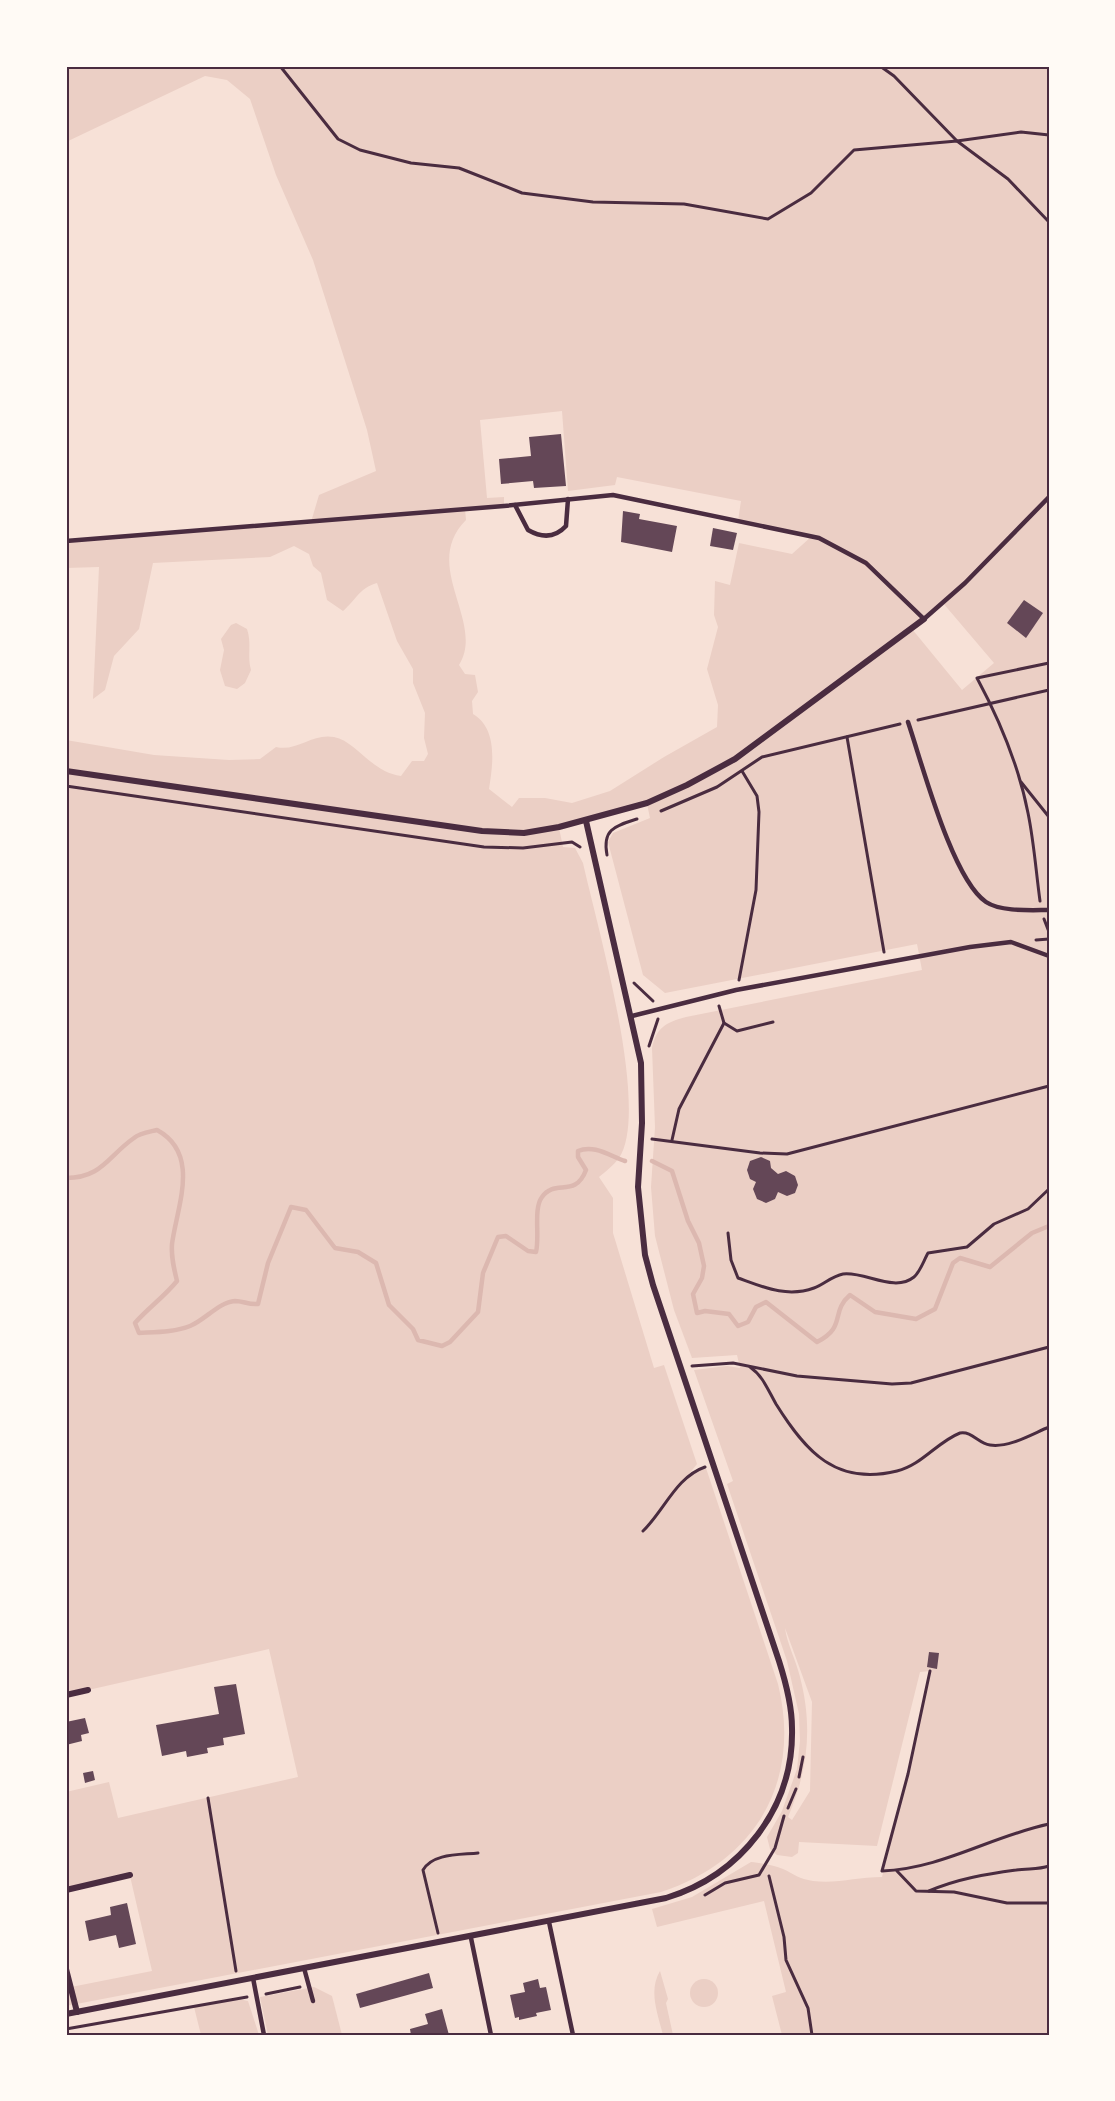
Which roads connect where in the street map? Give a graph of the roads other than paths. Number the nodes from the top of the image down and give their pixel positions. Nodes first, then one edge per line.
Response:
1 (1049, 497) edge
2 (568, 499) junction
3 (514, 505) junction
4 (66, 542) edge
5 (924, 619) junction
6 (908, 722) road end
7 (66, 771) edge
8 (586, 821) junction
9 (1049, 910) edge
10 (1049, 956) edge
11 (632, 1016) junction
12 (88, 1690) dead end
13 (66, 1695) edge
14 (130, 1875) dead end
15 (66, 1890) edge
16 (549, 1922) junction
17 (471, 1938) junction
18 (304, 1968) junction
19 (66, 1969) edge
20 (253, 1978) junction
21 (313, 2001) dead end
22 (77, 2012) junction
23 (66, 2014) edge
24 (264, 2035) edge
25 (491, 2035) edge
26 (573, 2035) edge

1 - 5 lane
2 - 3 lane
2 - 3 lane
2 - 5 lane
3 - 4 lane
5 - 8 street
6 - 9 lane
7 - 8 street
8 - 11 street
10 - 11 lane
11 - 16 street
12 - 13 street
14 - 15 street
16 - 17 street
16 - 26 lane
17 - 18 street
17 - 25 lane
18 - 20 street
18 - 21 lane
19 - 22 street
20 - 22 street
20 - 24 lane
22 - 23 street

